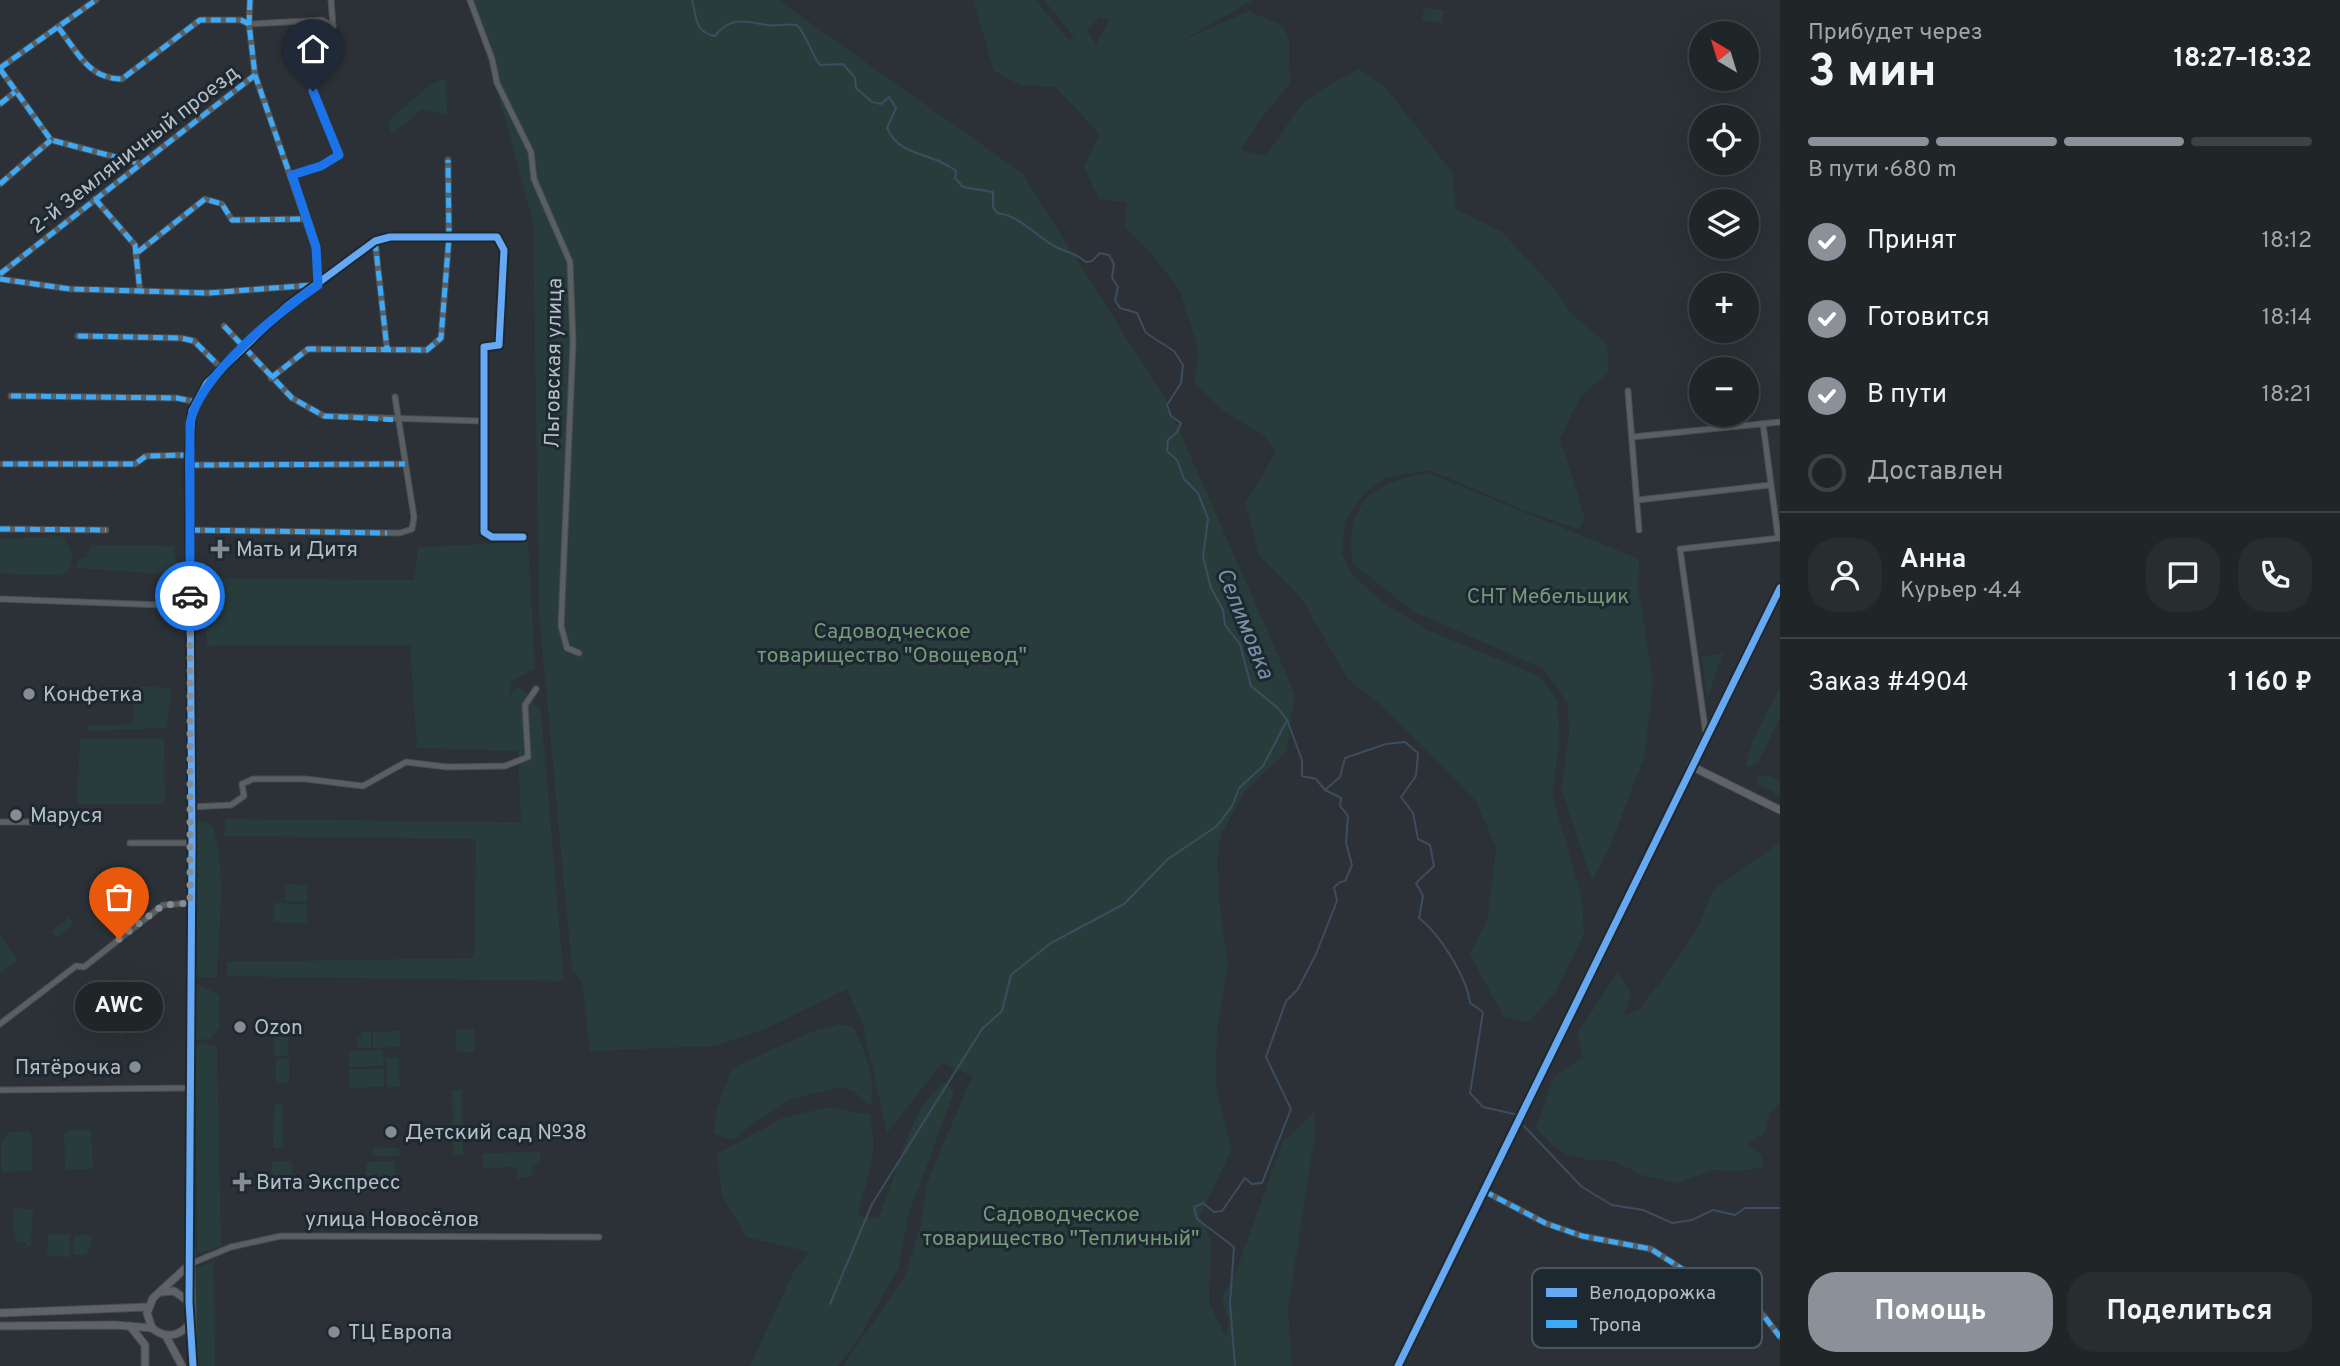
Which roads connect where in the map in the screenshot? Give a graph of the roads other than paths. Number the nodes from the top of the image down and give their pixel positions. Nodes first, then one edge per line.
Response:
1 (96, 0) edge
2 (250, 0) edge
3 (331, 0) edge
4 (470, 0) edge
5 (249, 24) junction
6 (58, 27) junction
7 (0, 69) edge
8 (255, 75) junction
9 (313, 91) dead end
10 (15, 92) junction
11 (0, 104) edge
12 (51, 140) junction
13 (448, 160) dead end
14 (138, 163) junction
15 (292, 175) junction
16 (0, 184) edge
17 (95, 199) junction
18 (305, 219) junction
19 (449, 237) junction
20 (374, 241) junction
21 (138, 252) junction
22 (0, 274) edge
23 (0, 279) edge
24 (318, 285) junction
25 (140, 291) junction
26 (224, 326) dead end
27 (78, 336) dead end
28 (243, 349) junction
29 (387, 349) junction
30 (222, 369) junction
31 (271, 378) junction
32 (1628, 391) dead end
33 (11, 396) dead end
34 (395, 397) dead end
35 (195, 402) junction
36 (398, 420) junction
37 (481, 421) junction
38 (1780, 422) edge
39 (1763, 424) junction
40 (1632, 437) junction
41 (189, 455) junction
42 (3, 464) dead end
43 (405, 464) junction
44 (189, 465) junction
45 (1770, 485) junction
46 (1638, 500) junction
47 (0, 529) edge
48 (106, 530) dead end
49 (190, 530) junction
50 (1639, 530) dead end
51 (523, 537) dead end
52 (1779, 537) edge
53 (1780, 588) edge
54 (0, 599) edge
55 (190, 606) junction
56 (579, 653) dead end
57 (536, 689) dead end
58 (1706, 735) junction
59 (1691, 766) junction
60 (190, 807) junction
61 (1780, 810) edge
62 (0, 822) edge
63 (30, 822) dead end
64 (130, 843) dead end
65 (192, 843) junction
66 (190, 903) junction
67 (0, 1024) edge
68 (189, 1088) junction
69 (0, 1090) edge
70 (189, 1162) joint
71 (1484, 1191) junction
72 (599, 1237) dead end
73 (190, 1264) junction
74 (1681, 1268) edge
75 (162, 1292) junction
76 (189, 1302) junction
77 (148, 1307) junction
78 (0, 1313) edge
79 (1762, 1314) edge
80 (190, 1323) junction
81 (130, 1325) junction
82 (0, 1326) edge
83 (153, 1328) junction
84 (166, 1336) junction
85 (1780, 1338) edge
86 (145, 1345) junction
87 (145, 1366) edge
88 (182, 1366) edge
89 (192, 1366) edge
90 (1398, 1366) edge

1 - 6 street
2 - 5 street
3 - 5 street
4 - 56 street, Льговская улица
5 - 6 street
5 - 8 street
6 - 7 street
7 - 10 street
8 - 14 street, 2-й Земляничный проезд
8 - 15 street
9 - 15 street
10 - 11 street
10 - 12 street
12 - 14 street
12 - 16 street
13 - 19 street
14 - 17 street, 2-й Земляничный проезд
15 - 18 street
17 - 21 street
17 - 22 street, 2-й Земляничный проезд
18 - 21 street
18 - 24 street
19 - 20 street
19 - 29 street
19 - 37 street
20 - 24 street
20 - 29 street
21 - 25 street
23 - 25 street
24 - 25 street
24 - 28 street
26 - 28 street
27 - 30 street
28 - 30 street
28 - 31 street
29 - 31 street
30 - 35 street
31 - 36 street
32 - 40 street
33 - 35 street
34 - 36 street
35 - 41 street
36 - 37 street
36 - 43 street
37 - 51 street
38 - 39 street
39 - 40 street
39 - 45 street
40 - 46 street
41 - 42 street
41 - 44 street
43 - 44 street
43 - 49 street
44 - 49 street
45 - 46 street
45 - 52 street
46 - 50 street
47 - 48 street
49 - 55 street
52 - 58 street
53 - 58 street
54 - 55 street
55 - 60 street
57 - 60 street
58 - 59 street
59 - 61 street
59 - 71 street
60 - 65 street
62 - 63 street
64 - 65 street
65 - 66 street
66 - 67 street
66 - 68 street
68 - 69 street
68 - 70 street
70 - 73 street
71 - 74 street
71 - 90 street
72 - 73 street, улица Новосёлов
73 - 75 street
73 - 76 street
75 - 76 street
75 - 77 street
76 - 80 street
77 - 78 street
77 - 83 street
79 - 85 street
80 - 84 street
80 - 89 street
81 - 82 street
81 - 83 street
81 - 86 street
83 - 84 street
83 - 86 street
84 - 88 street
86 - 87 street

